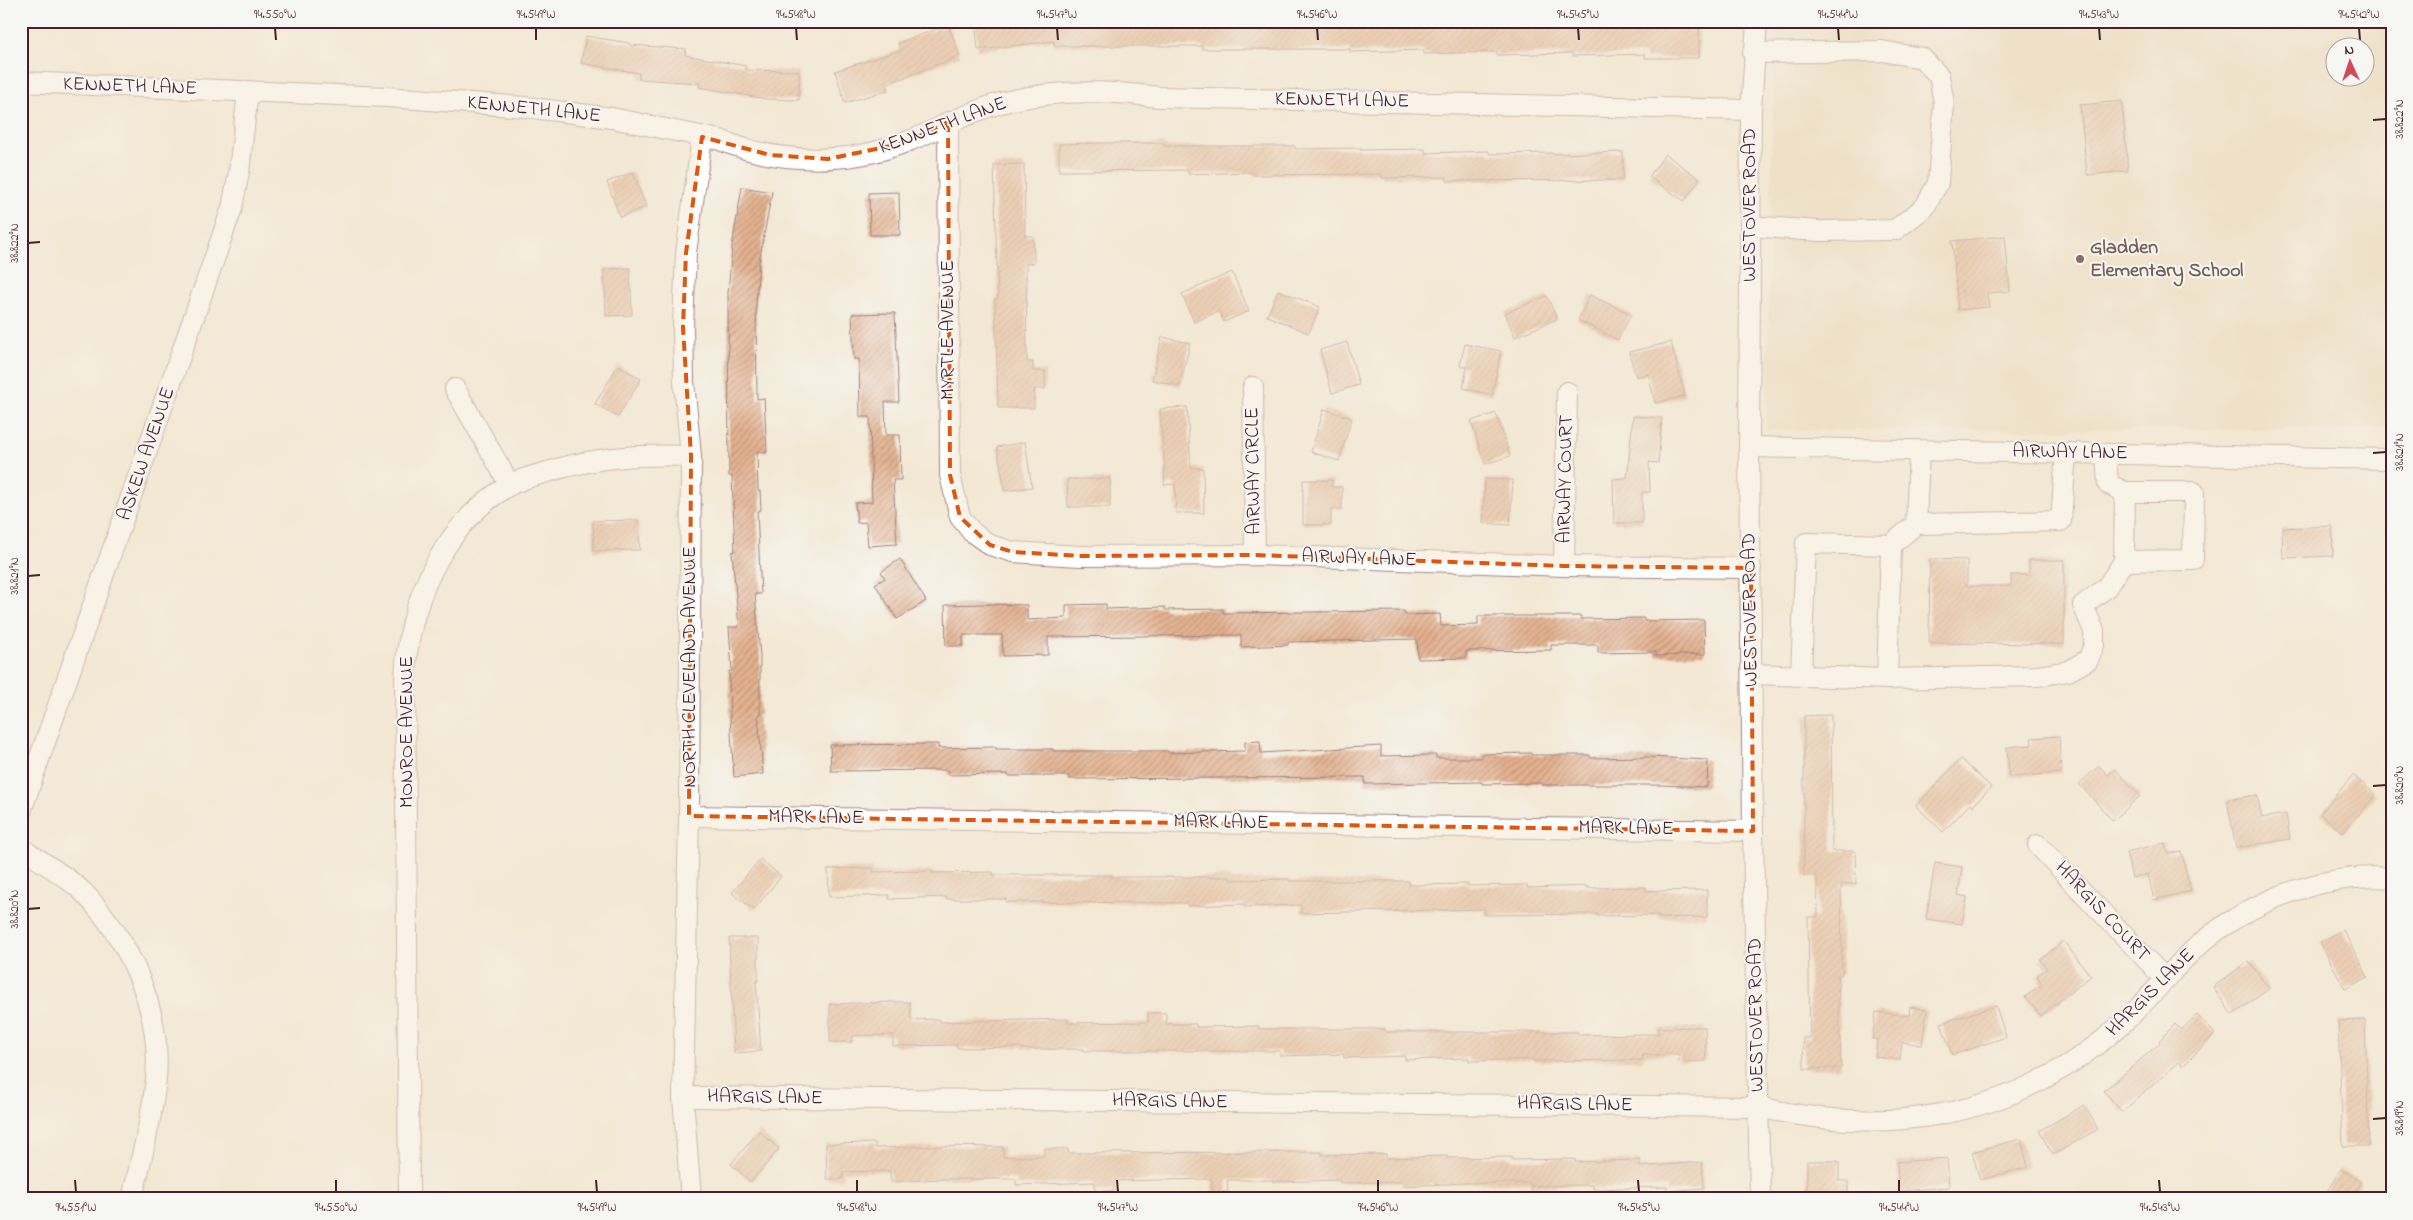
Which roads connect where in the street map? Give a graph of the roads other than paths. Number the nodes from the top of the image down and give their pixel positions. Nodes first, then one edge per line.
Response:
1 (1757, 21) edge
2 (1754, 52) junction
3 (21, 82) edge
4 (248, 92) junction
5 (1751, 110) junction
6 (948, 122) junction
7 (702, 137) junction
8 (1750, 226) junction
9 (1253, 387) dead end
10 (455, 389) dead end
11 (1567, 392) dead end
12 (1749, 447) junction
13 (1919, 450) junction
14 (2066, 454) junction
15 (2106, 454) junction
16 (691, 456) junction
17 (2392, 460) edge
18 (510, 485) junction
19 (2125, 492) junction
20 (1916, 524) junction
21 (972, 532) joint
22 (1891, 545) junction
23 (1255, 555) junction
24 (2124, 561) junction
25 (1564, 566) junction
26 (1751, 568) junction
27 (1752, 674) junction
28 (1801, 675) junction
29 (1887, 679) junction
30 (21, 811) edge
31 (689, 816) junction
32 (1753, 831) junction
33 (2038, 845) dead end
34 (21, 848) edge
35 (2392, 878) edge
36 (2166, 980) junction
37 (683, 1097) junction
38 (1759, 1107) junction
39 (132, 1199) edge
40 (408, 1199) edge
41 (691, 1199) edge
42 (1760, 1199) edge

1 - 2 street, WESTOVER ROAD
2 - 5 street, WESTOVER ROAD
2 - 8 street
3 - 4 street, KENNETH LANE
4 - 7 street, KENNETH LANE
4 - 30 street, ASKEW AVENUE
5 - 6 street, KENNETH LANE
5 - 8 street, WESTOVER ROAD
6 - 7 street, KENNETH LANE
6 - 21 street, MYRTLE AVENUE
7 - 16 street, NORTH CLEVELAND AVENUE
8 - 12 street, WESTOVER ROAD
9 - 23 street, AIRWAY CIRCLE
10 - 18 street
11 - 25 street, AIRWAY COURT
12 - 13 street, AIRWAY LANE
12 - 26 street, WESTOVER ROAD
13 - 14 street, AIRWAY LANE
13 - 20 street
14 - 15 street, AIRWAY LANE
14 - 20 street
15 - 17 street, AIRWAY LANE
15 - 19 street
16 - 18 street, MONROE AVENUE
16 - 31 street, NORTH CLEVELAND AVENUE
18 - 40 street, MONROE AVENUE
19 - 24 street
19 - 24 street
20 - 22 street
21 - 23 street, AIRWAY LANE
22 - 28 street
22 - 29 street
23 - 25 street, AIRWAY LANE
24 - 29 street
25 - 26 street, AIRWAY LANE
26 - 27 street, WESTOVER ROAD
27 - 28 street
27 - 32 street, WESTOVER ROAD
28 - 29 street
31 - 32 street, MARK LANE
31 - 37 street, NORTH CLEVELAND AVENUE
32 - 38 street, WESTOVER ROAD
33 - 36 street, HARGIS COURT
34 - 39 street
35 - 36 street, HARGIS LANE
36 - 38 street, HARGIS LANE
37 - 38 street, HARGIS LANE
37 - 41 street, NORTH CLEVELAND AVENUE
38 - 42 street, WESTOVER ROAD

